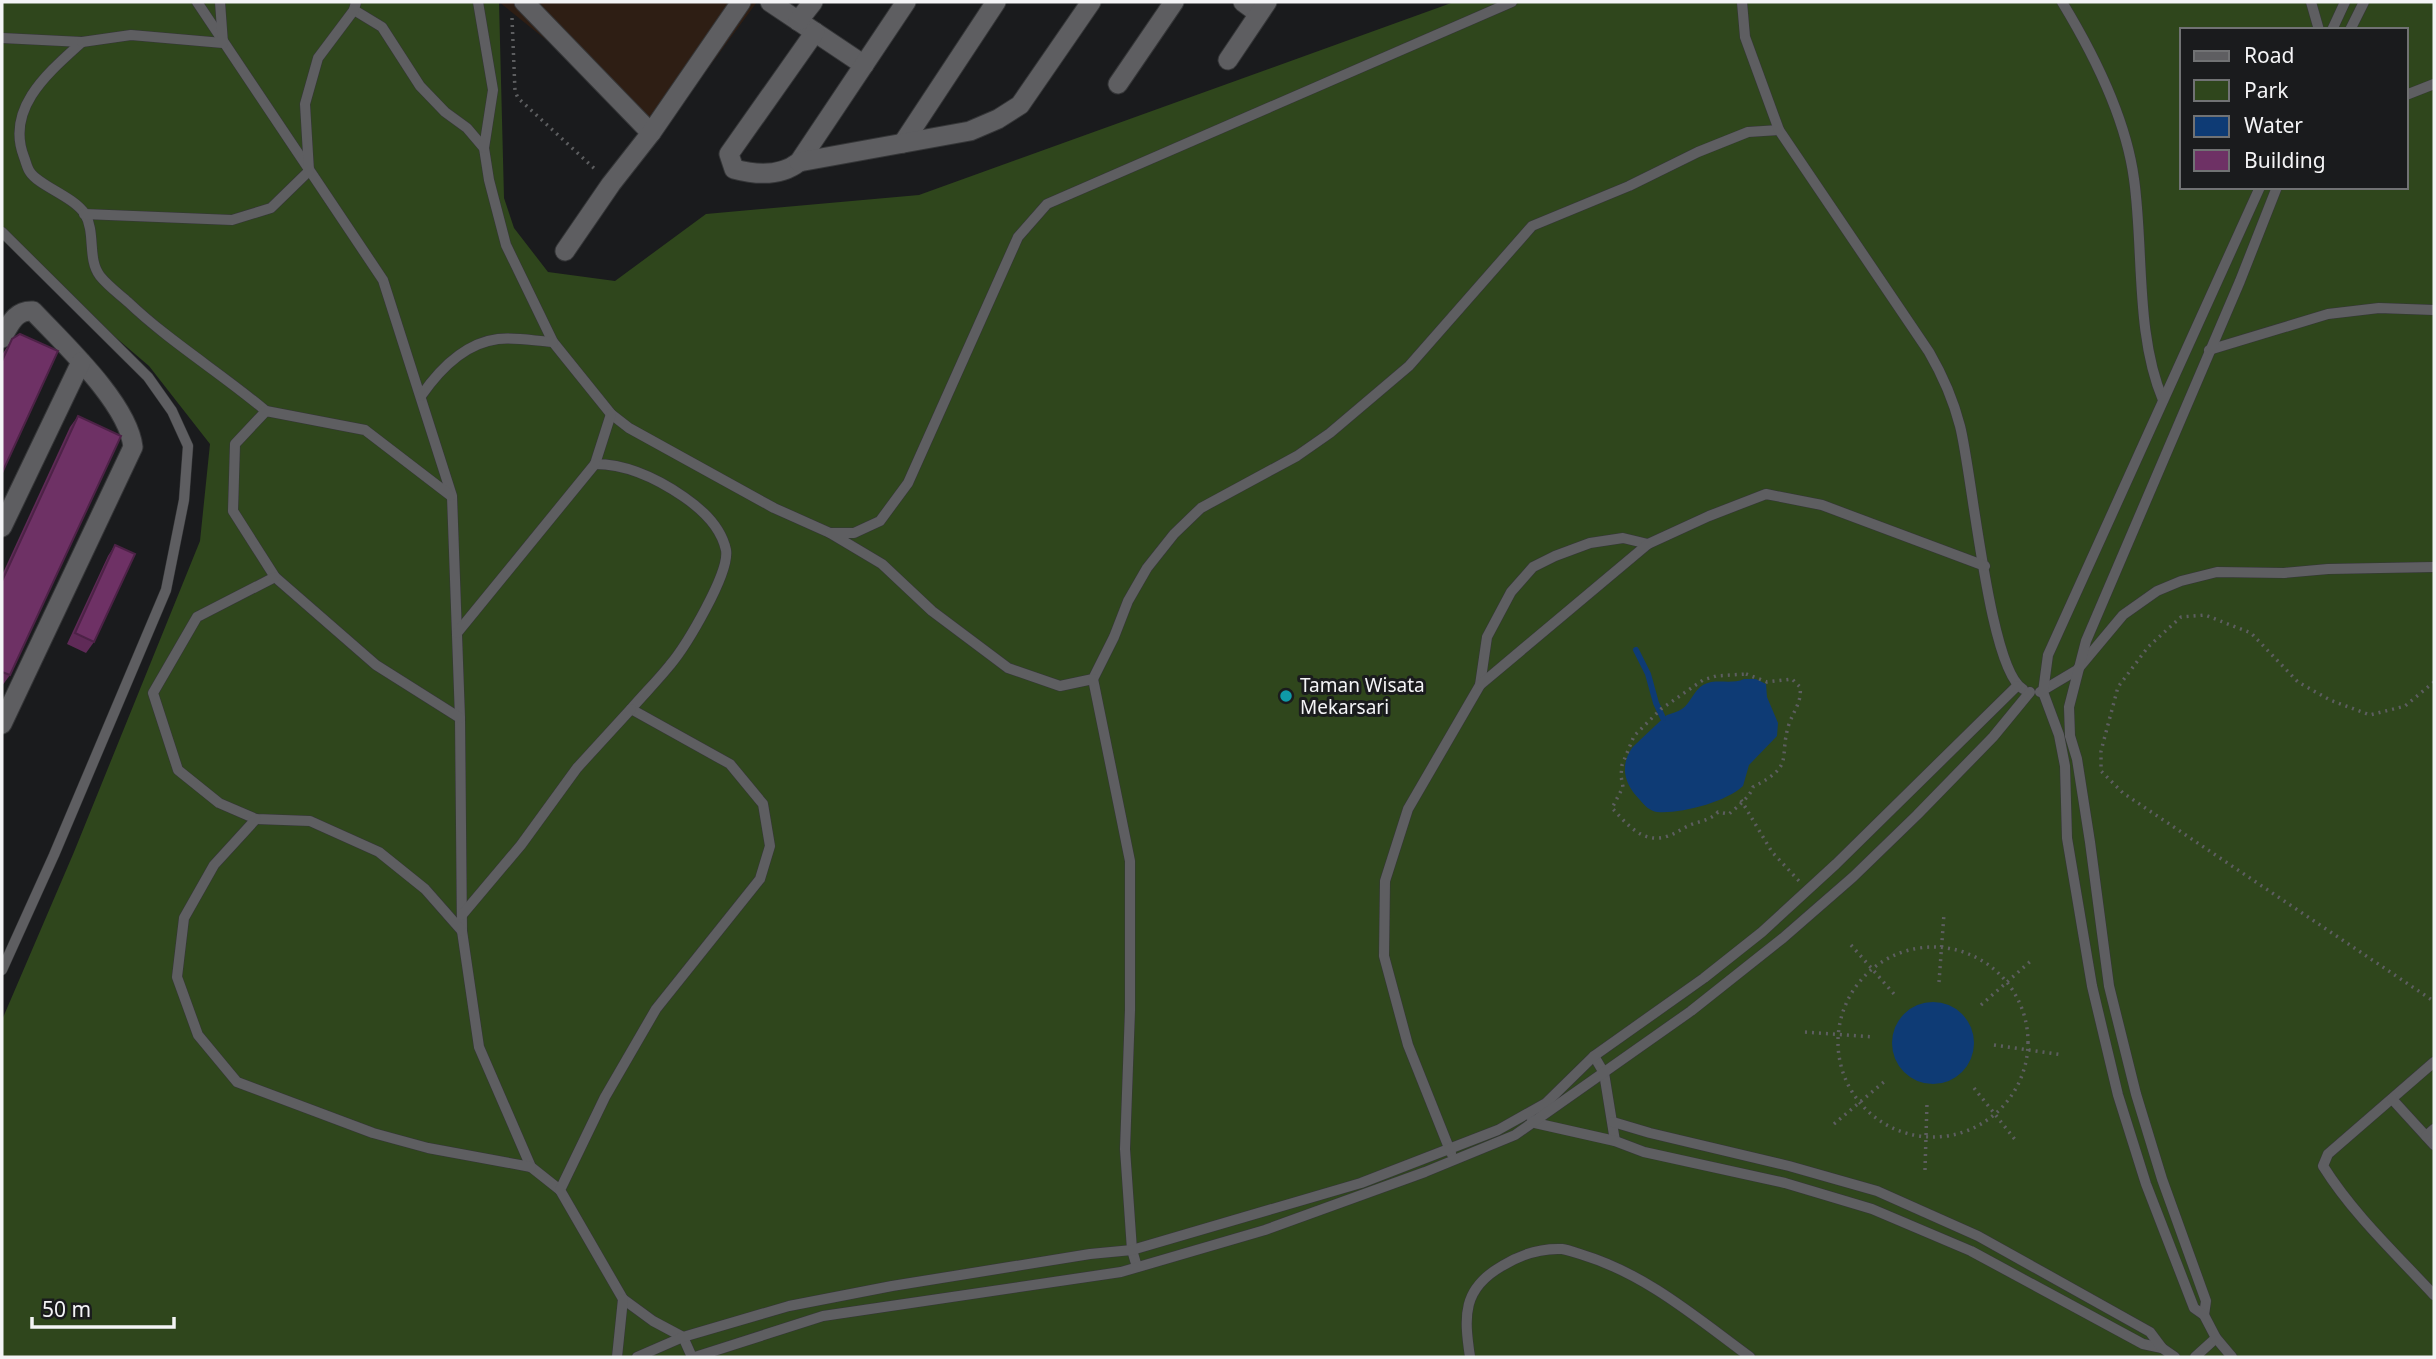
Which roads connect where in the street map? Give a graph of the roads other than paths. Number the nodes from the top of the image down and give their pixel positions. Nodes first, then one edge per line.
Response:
1 (197, 2) edge
2 (220, 2) edge
3 (478, 2) edge
4 (741, 2) edge
5 (770, 2) edge
6 (813, 2) edge
7 (906, 2) edge
8 (996, 2) edge
9 (1091, 2) edge
10 (1174, 2) edge
11 (1512, 2) edge
12 (1742, 2) edge
13 (2062, 2) edge
14 (2311, 2) edge
15 (2345, 2) edge
16 (2364, 2) edge
17 (1256, 5) edge
18 (355, 6) edge
19 (518, 8) edge
20 (806, 27) junction
21 (2318, 28) edge
22 (2333, 28) edge
23 (2351, 28) edge
24 (2, 38) edge
25 (82, 42) junction
26 (223, 43) junction
27 (1228, 60) dead end
28 (864, 65) junction
29 (1118, 84) dead end
30 (2434, 84) edge
31 (2408, 94) edge
32 (1779, 130) junction
33 (652, 133) junction
34 (903, 143) junction
35 (484, 148) junction
36 (799, 162) junction
37 (309, 172) junction
38 (2259, 189) edge
39 (2276, 189) edge
40 (84, 214) junction
41 (2, 232) edge
42 (565, 251) dead end
43 (2434, 310) edge
44 (2, 338) edge
45 (553, 342) junction
46 (2209, 350) junction
47 (80, 362) junction
48 (421, 396) junction
49 (2163, 400) junction
50 (266, 411) junction
51 (611, 414) junction
52 (595, 464) junction
53 (452, 496) junction
54 (2, 527) edge
55 (830, 533) junction
56 (1648, 544) junction
57 (1985, 566) junction
58 (2434, 567) edge
59 (275, 576) junction
60 (457, 633) junction
61 (2077, 670) junction
62 (1093, 679) junction
63 (1480, 685) junction
64 (2017, 686) junction
65 (2043, 691) junction
66 (2030, 692) junction
67 (8, 696) edge
68 (631, 709) junction
69 (460, 718) junction
70 (2, 724) edge
71 (256, 819) junction
72 (462, 915) junction
73 (461, 931) junction
74 (2, 970) edge
75 (1594, 1056) junction
76 (2434, 1062) edge
77 (1604, 1073) junction
78 (2392, 1099) junction
79 (1526, 1114) junction
80 (1613, 1122) junction
81 (1535, 1123) junction
82 (2430, 1132) edge
83 (1615, 1141) junction
84 (2434, 1145) edge
85 (1449, 1149) junction
86 (1455, 1160) junction
87 (531, 1167) junction
88 (560, 1190) junction
89 (1132, 1250) junction
90 (1137, 1267) junction
91 (2434, 1295) edge
92 (623, 1299) junction
93 (2204, 1315) junction
94 (683, 1337) junction
95 (2216, 1338) junction
96 (2167, 1353) edge
97 (617, 1357) edge
98 (637, 1357) edge
99 (693, 1357) edge
100 (1470, 1357) edge
101 (1750, 1357) edge
102 (2194, 1357) edge
103 (2232, 1357) edge

1 - 26 lane
2 - 26 lane
3 - 35 lane
4 - 33 street
5 - 20 street
6 - 20 street
7 - 28 street
8 - 34 street
9 - 34 street
10 - 29 street
11 - 55 lane
12 - 32 lane
13 - 49 lane
14 - 21 lane
15 - 22 lane
16 - 23 lane
17 - 27 street
18 - 35 lane
18 - 37 lane
19 - 33 street
20 - 28 street
20 - 36 street
24 - 25 lane
25 - 26 lane
25 - 40 lane
26 - 37 lane
28 - 36 street
30 - 31 lane
32 - 57 lane
32 - 62 lane
33 - 42 street
34 - 36 street
35 - 45 lane
37 - 40 lane
37 - 48 lane
38 - 49 lane
39 - 46 lane
40 - 50 lane
41 - 74 lane
43 - 46 lane
44 - 47 street
45 - 48 lane
45 - 51 lane
46 - 61 lane
47 - 54 street
47 - 67 street
48 - 53 lane
49 - 65 lane
50 - 53 lane
50 - 59 lane
51 - 52 lane
51 - 55 lane
52 - 60 lane
52 - 68 lane
53 - 60 lane
55 - 62 lane
56 - 57 lane
56 - 63 lane
56 - 63 lane
57 - 64 lane
58 - 61 lane
59 - 69 lane
59 - 71 lane
60 - 69 lane
61 - 65 lane
61 - 93 lane
62 - 89 lane
63 - 85 lane
64 - 66 lane
64 - 75 lane
65 - 66 lane
65 - 93 lane
66 - 77 lane
67 - 70 street
68 - 72 lane
68 - 88 lane
69 - 72 lane
71 - 73 lane
71 - 87 lane
72 - 73 lane
73 - 87 lane
75 - 77 lane
75 - 79 lane
76 - 78 lane
77 - 80 lane
77 - 81 lane
78 - 82 lane
78 - 91 lane
79 - 81 lane
79 - 85 lane
80 - 83 lane
80 - 96 lane
81 - 83 lane
81 - 86 lane
82 - 84 lane
83 - 96 lane
85 - 86 lane
85 - 89 lane
86 - 90 lane
87 - 88 lane
88 - 92 lane
89 - 90 lane
89 - 94 lane
90 - 99 lane
92 - 94 lane
92 - 97 lane
93 - 95 lane
94 - 98 lane
94 - 99 lane
95 - 102 lane
95 - 103 lane
100 - 101 lane

